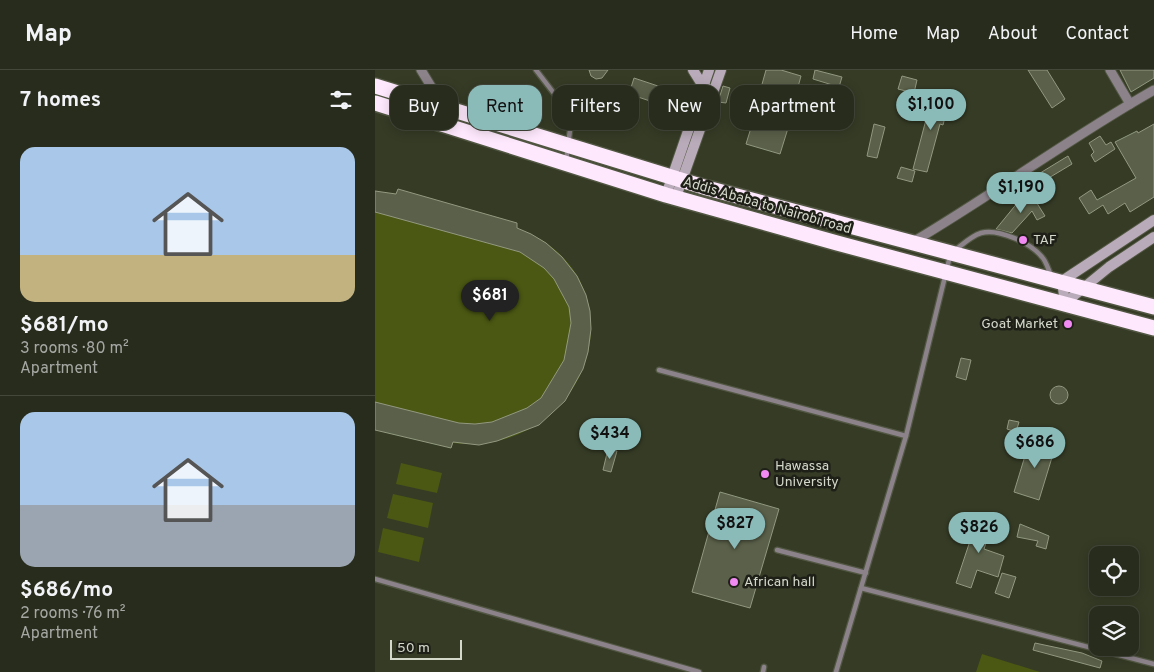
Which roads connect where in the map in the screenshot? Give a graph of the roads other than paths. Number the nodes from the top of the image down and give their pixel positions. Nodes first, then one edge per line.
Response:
1 (421, 70) edge
2 (536, 70) edge
3 (693, 70) edge
4 (709, 70) edge
5 (721, 70) edge
6 (1111, 70) edge
7 (430, 85) edge
8 (702, 85) edge
9 (703, 85) edge
10 (715, 85) edge
11 (375, 86) edge
12 (1154, 90) edge
13 (390, 91) edge
14 (375, 103) edge
15 (1130, 104) junction
16 (458, 112) edge
17 (691, 130) edge
18 (697, 130) edge
19 (568, 146) junction
20 (566, 163) junction
21 (677, 179) junction
22 (671, 196) junction
23 (1154, 220) edge
24 (1154, 237) edge
25 (911, 243) junction
26 (950, 253) junction
27 (946, 272) junction
28 (1057, 280) junction
29 (1084, 287) junction
30 (1065, 303) junction
31 (1154, 307) edge
32 (1154, 328) edge
33 (659, 370) dead end
34 (907, 436) junction
35 (777, 550) dead end
36 (866, 572) junction
37 (375, 579) edge
38 (861, 588) junction
39 (1154, 664) edge
40 (699, 672) edge
41 (836, 672) edge

1 - 7 street
2 - 19 lane
3 - 8 street
4 - 9 street
5 - 10 street
6 - 15 street
11 - 13 highway, Addis Ababa to Nairobi road
12 - 15 street
14 - 20 highway, Addis Ababa to Nairobi road
15 - 25 street
16 - 19 highway, Addis Ababa to Nairobi road
17 - 21 street
18 - 21 street
19 - 20 lane
19 - 21 highway, Addis Ababa to Nairobi road
20 - 22 highway, Addis Ababa to Nairobi road
21 - 22 street
21 - 25 highway, Addis Ababa to Nairobi road
22 - 27 highway, Addis Ababa to Nairobi road
23 - 28 street
24 - 29 street
25 - 26 highway, Addis Ababa to Nairobi road
26 - 27 lane
26 - 28 highway, Addis Ababa to Nairobi road
26 - 28 lane
27 - 30 highway, Addis Ababa to Nairobi road
27 - 34 lane
28 - 29 highway, Addis Ababa to Nairobi road
28 - 30 street
29 - 30 street
29 - 31 highway, Addis Ababa to Nairobi road
30 - 32 highway, Addis Ababa to Nairobi road
33 - 34 lane
34 - 36 lane
35 - 36 lane
36 - 38 lane
37 - 40 lane
38 - 39 lane
38 - 41 lane

